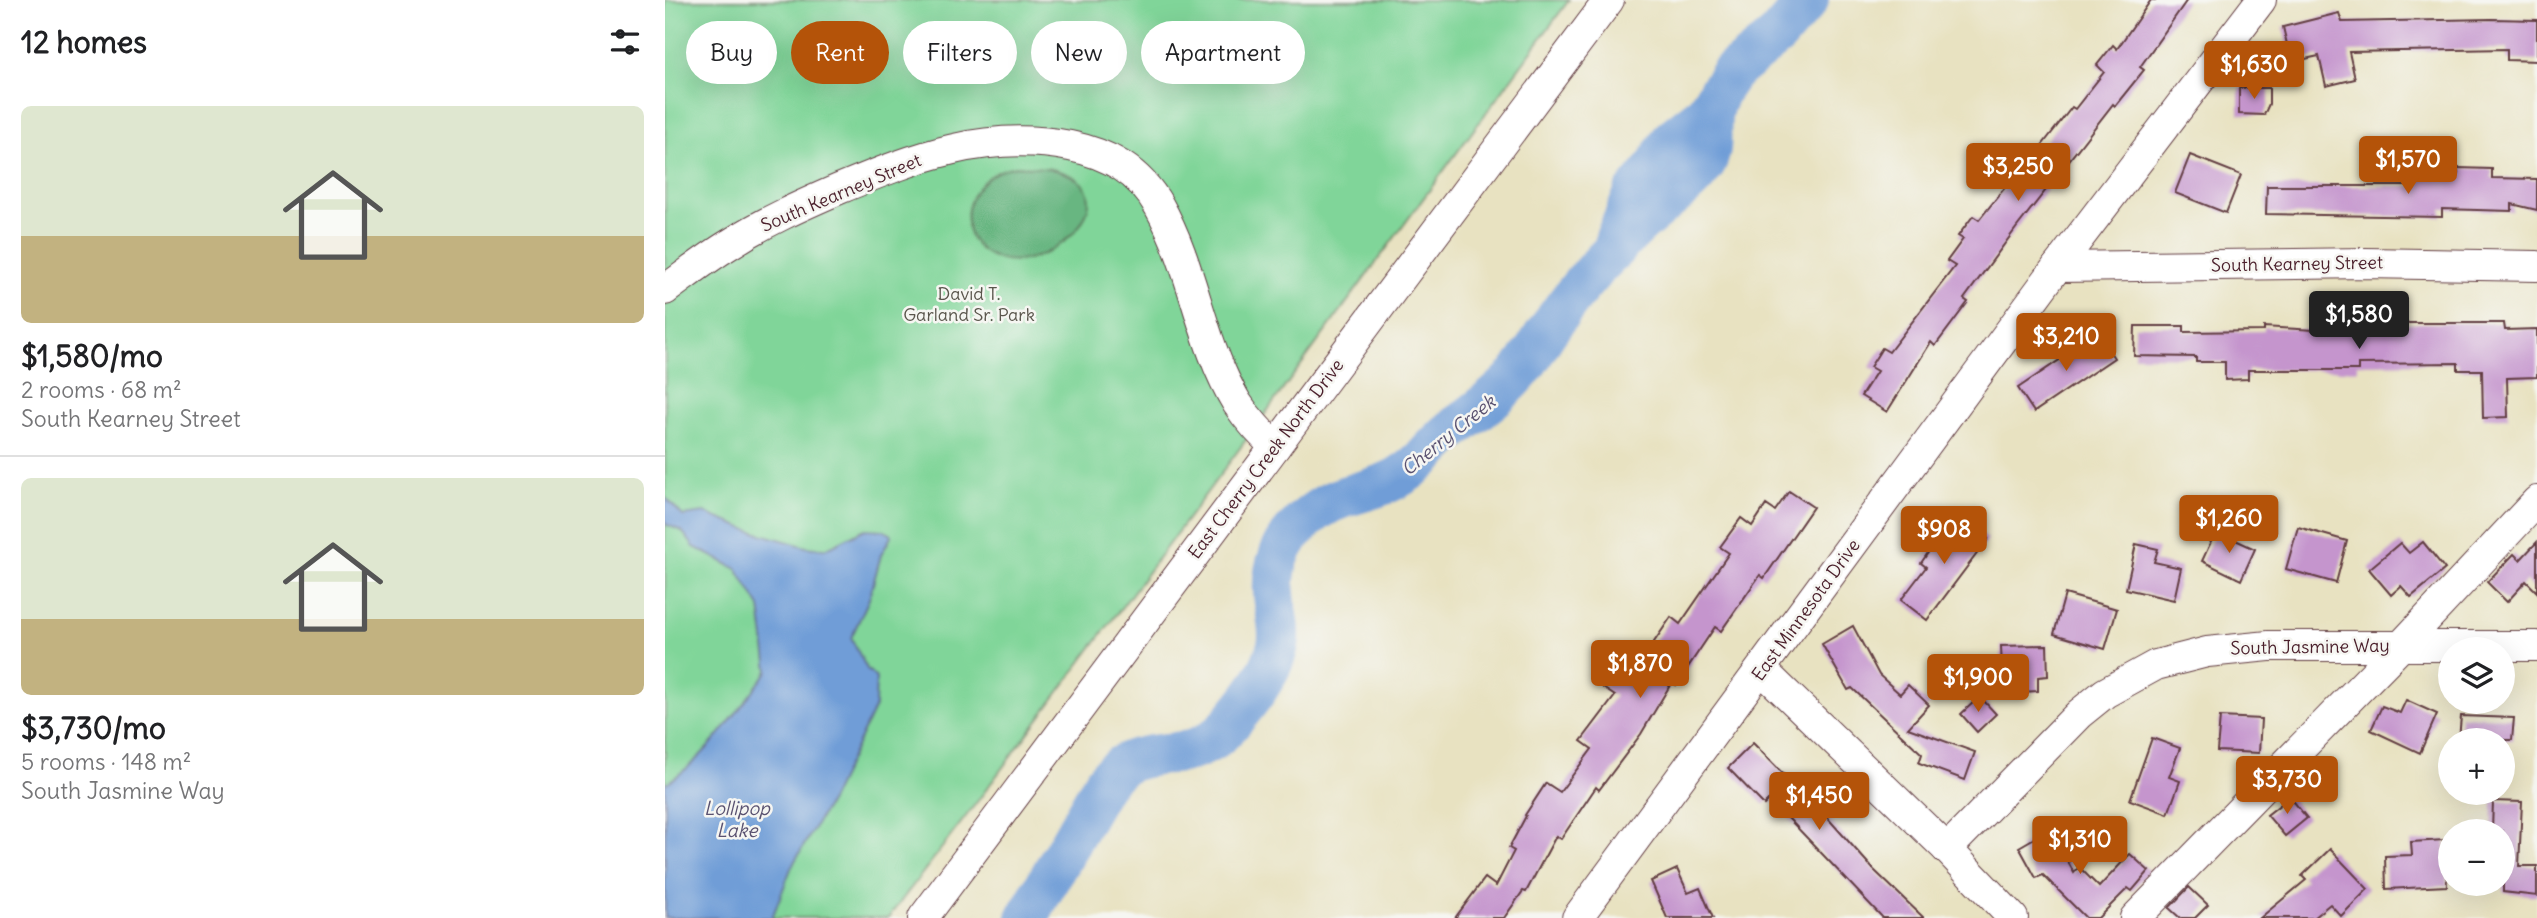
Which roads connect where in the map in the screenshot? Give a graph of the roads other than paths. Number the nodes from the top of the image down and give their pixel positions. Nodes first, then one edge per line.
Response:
1 (1609, 0) edge
2 (2261, 0) edge
3 (2537, 266) edge
4 (2057, 267) junction
5 (665, 290) edge
6 (1275, 447) junction
7 (2537, 501) edge
8 (2402, 645) junction
9 (2537, 646) edge
10 (1762, 670) junction
11 (1947, 849) junction
12 (1585, 915) edge
13 (923, 918) edge
14 (2013, 918) edge
15 (2135, 918) edge

1 - 6 street, East Cherry Creek North Drive
2 - 4 street, East Minnesota Drive
3 - 4 street, South Kearney Street
4 - 10 street, East Minnesota Drive
5 - 6 street, South Kearney Street
6 - 13 street, East Cherry Creek North Drive
7 - 8 street
8 - 9 street, South Jasmine Way
8 - 11 street, South Jasmine Way
8 - 15 street
10 - 11 street
10 - 12 street, East Minnesota Drive
11 - 14 street

